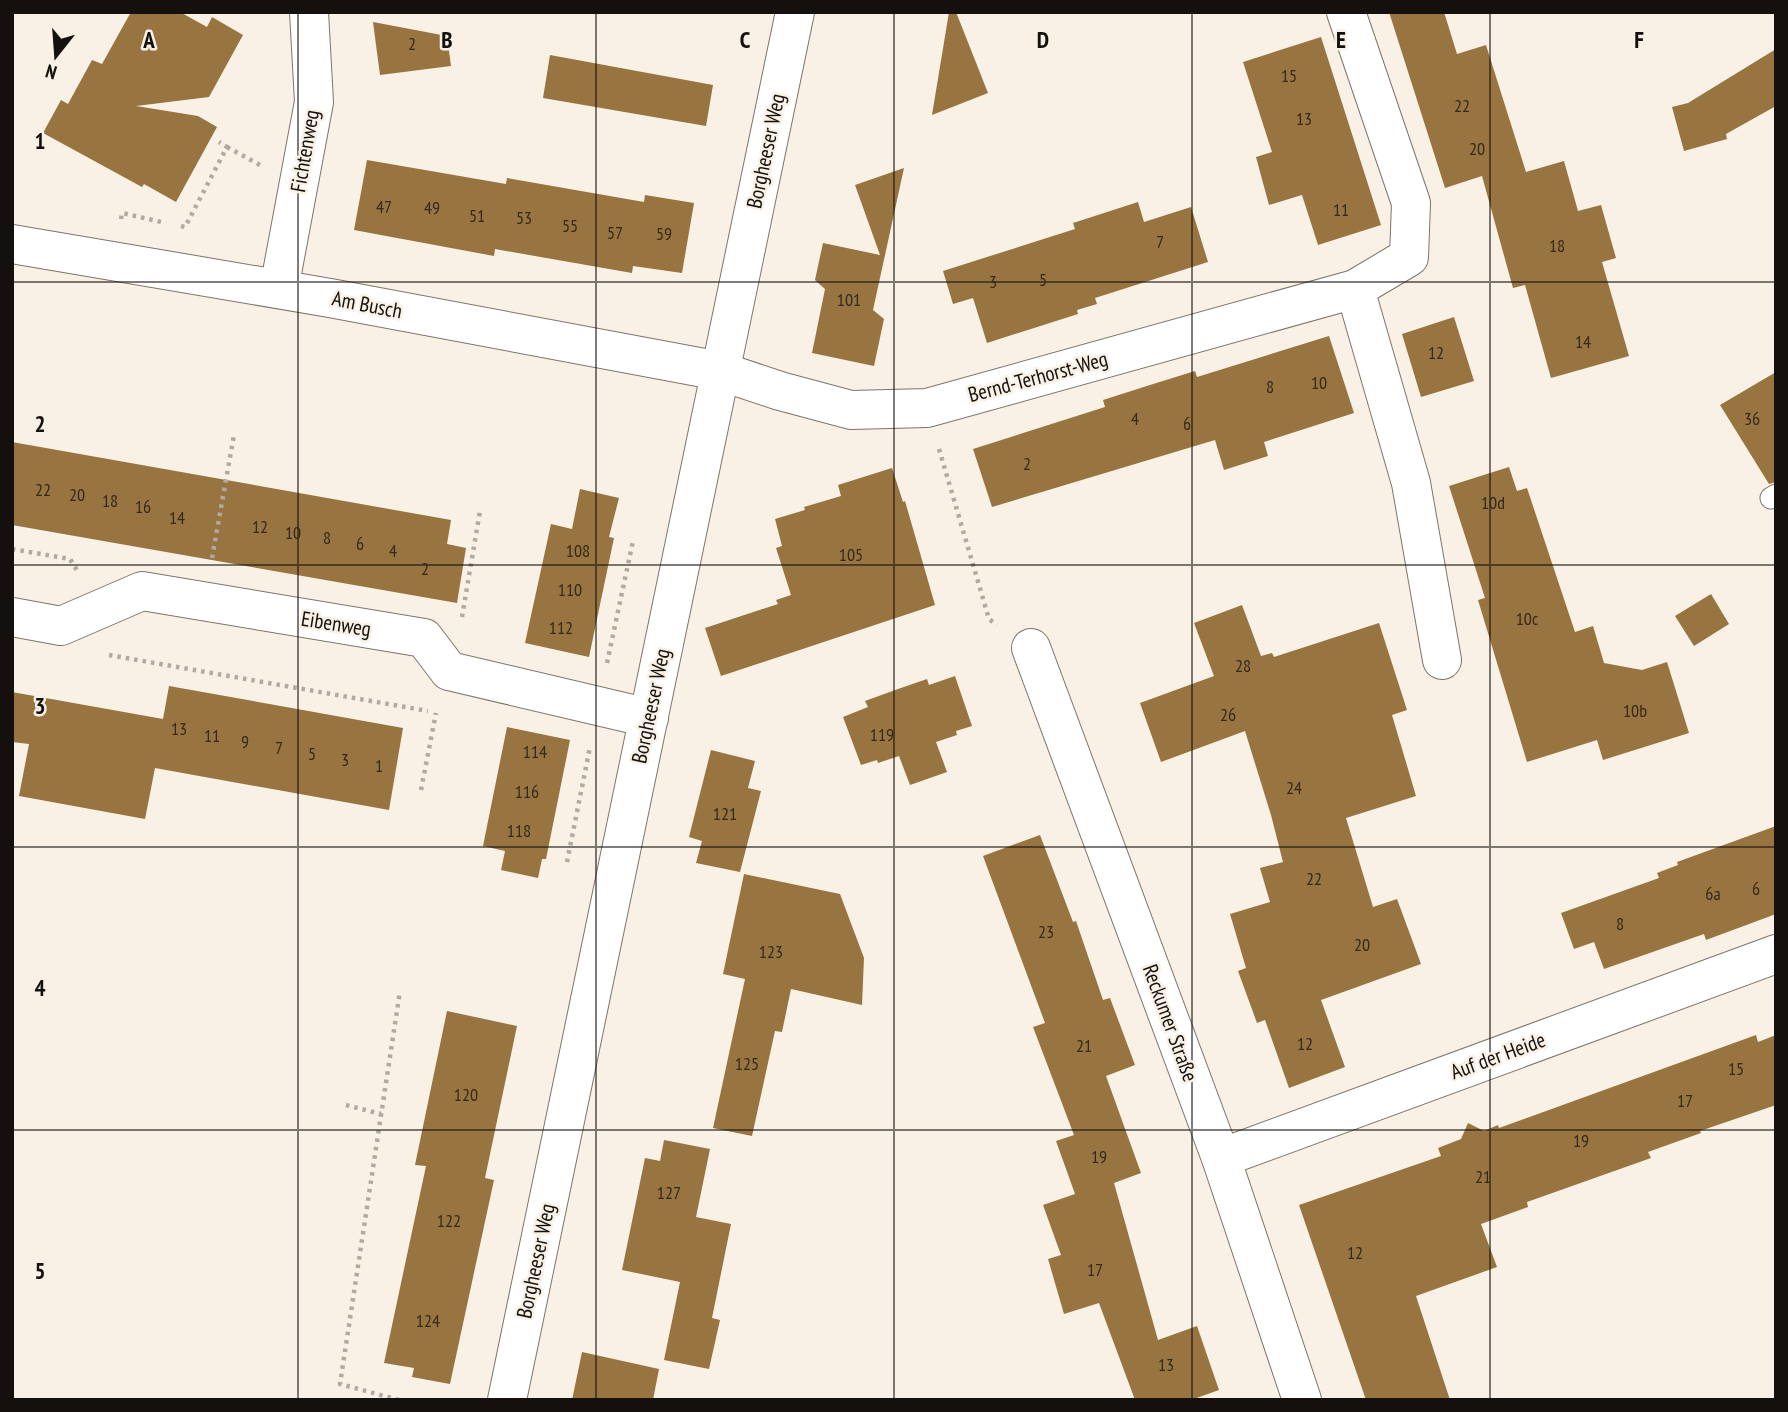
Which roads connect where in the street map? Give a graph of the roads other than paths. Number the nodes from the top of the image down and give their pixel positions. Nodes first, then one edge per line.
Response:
1 (309, 12) edge
2 (796, 12) edge
3 (1346, 12) edge
4 (12, 244) edge
5 (279, 289) junction
6 (1355, 289) junction
7 (720, 371) junction
8 (12, 617) edge
9 (1031, 648) road end
10 (1442, 660) dead end
11 (649, 718) junction
12 (1776, 954) edge
13 (1221, 1158) junction
14 (507, 1400) edge
15 (1302, 1400) edge

1 - 5 street, Fichtenweg
2 - 7 street, Borgheeser Weg
3 - 6 street, Bernd-Terhorst-Weg
4 - 5 street, Am Busch
5 - 7 street, Am Busch
6 - 7 street, Bernd-Terhorst-Weg
6 - 10 street
7 - 11 street, Borgheeser Weg
8 - 11 street, Eibenweg
9 - 13 street, Reckumer Straße
11 - 14 street, Borgheeser Weg
12 - 13 street, Auf der Heide
13 - 15 street, Reckumer Straße

